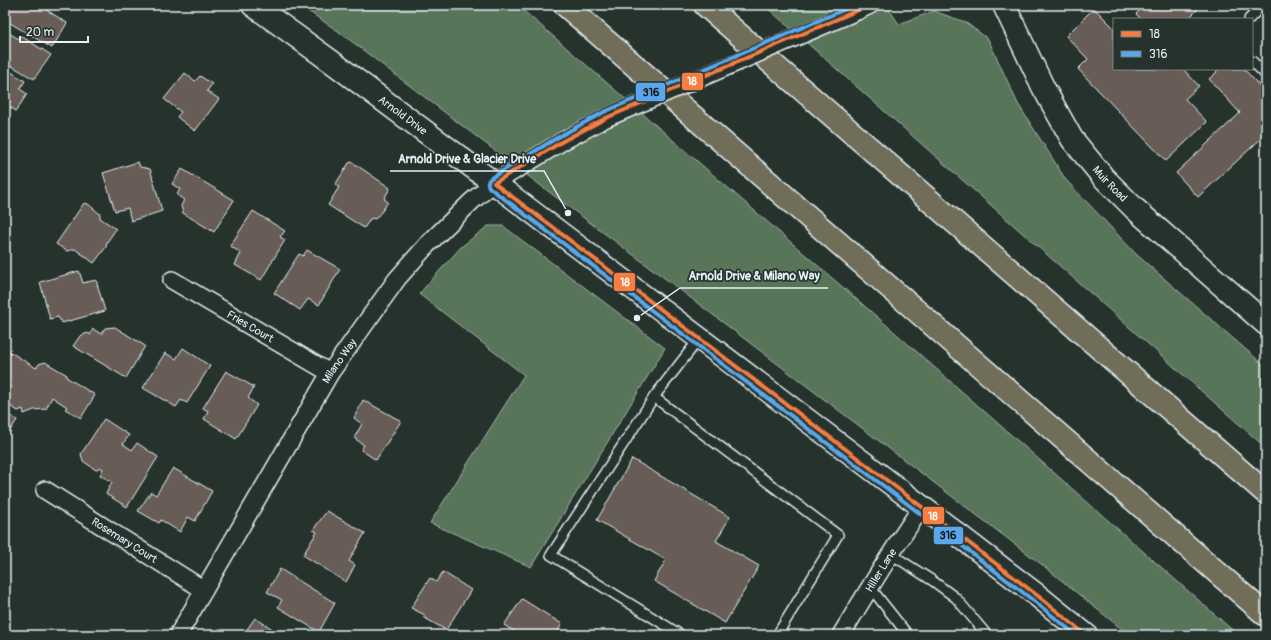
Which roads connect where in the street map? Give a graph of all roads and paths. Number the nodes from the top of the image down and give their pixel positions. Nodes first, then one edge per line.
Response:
1 (253, 5) edge
2 (565, 5) edge
3 (705, 5) edge
4 (1004, 5) edge
5 (1264, 5) edge
6 (863, 8) edge
7 (1249, 18) edge
8 (1253, 62) edge
9 (1266, 75) edge
10 (494, 183) junction
11 (172, 280) dead end
12 (1261, 317) edge
13 (699, 339) junction
14 (330, 373) junction
15 (654, 398) junction
16 (45, 490) dead end
17 (1266, 493) edge
18 (922, 507) junction
19 (891, 554) junction
20 (870, 587) junction
21 (204, 590) junction
22 (1266, 615) edge
23 (178, 635) edge
24 (681, 635) edge
25 (777, 635) edge
26 (841, 635) edge
27 (908, 635) edge
28 (987, 635) edge
29 (1086, 635) edge

1 - 10 street, Arnold Drive
2 - 22 highway
3 - 17 highway
4 - 12 street, Muir Road
5 - 7 lane
6 - 10 street, Milano Way, bridge
8 - 9 lane
10 - 13 street, Arnold Drive
10 - 14 street, Milano Way
11 - 14 street, Fries Court
13 - 15 lane
13 - 18 street, Arnold Drive
14 - 21 street, Milano Way
15 - 24 lane
15 - 25 lane
16 - 21 street, Rosemary Court
18 - 19 street, Hiller Lane
18 - 29 street, Arnold Drive
19 - 20 street, Hiller Lane
19 - 28 lane
20 - 26 street, Hiller Lane
20 - 27 lane
21 - 23 street, Milano Way

